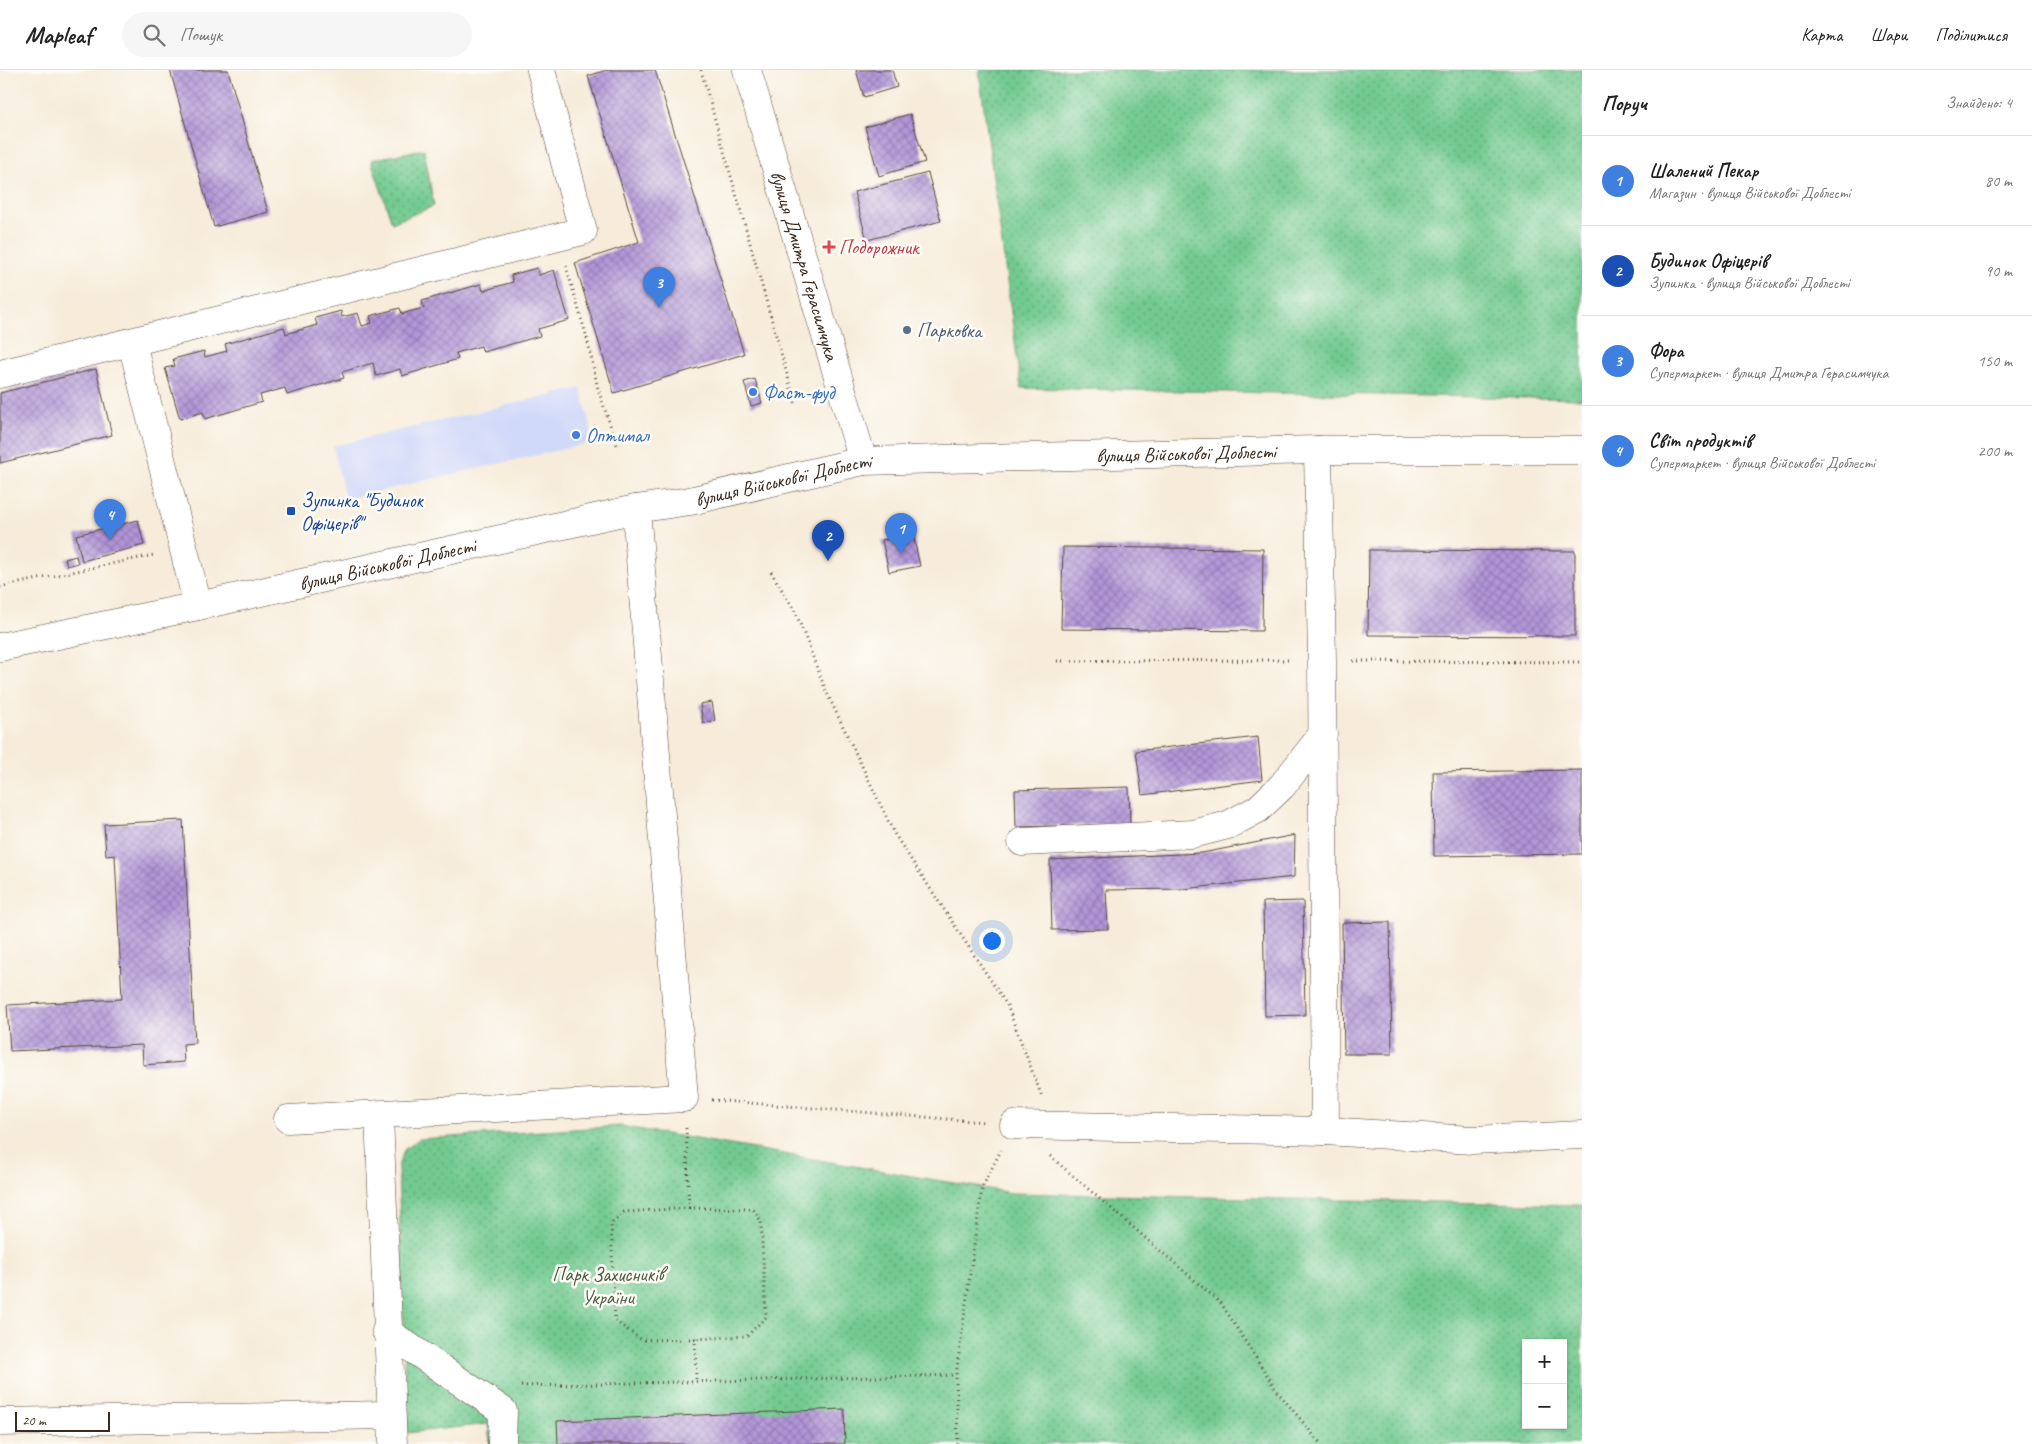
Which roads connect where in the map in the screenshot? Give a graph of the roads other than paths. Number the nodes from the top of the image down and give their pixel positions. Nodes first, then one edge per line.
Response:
1 (541, 70) edge
2 (746, 70) edge
3 (132, 343) junction
4 (0, 374) edge
5 (1318, 450) junction
6 (1582, 450) edge
7 (863, 461) junction
8 (636, 509) junction
9 (198, 606) junction
10 (0, 647) edge
11 (1323, 734) junction
12 (1022, 842) dead end
13 (379, 1116) junction
14 (288, 1119) dead end
15 (1014, 1125) road end
16 (1325, 1131) junction
17 (1582, 1135) edge
18 (386, 1331) junction
19 (390, 1414) junction
20 (0, 1422) edge
21 (393, 1444) edge
22 (502, 1444) edge

1 - 3 street
2 - 7 street, вулиця Дмитра Герасимчука
3 - 4 street
3 - 9 street
5 - 6 street, вулиця Військової Доблесті
5 - 7 street, вулиця Військової Доблесті
5 - 11 street
7 - 8 street, вулиця Військової Доблесті
8 - 9 street, вулиця Військової Доблесті
8 - 13 street
9 - 10 street, вулиця Військової Доблесті
11 - 12 street
11 - 16 street
13 - 14 street
13 - 18 street
15 - 16 street
16 - 17 street
18 - 19 street
18 - 22 street
19 - 20 street
19 - 21 street

